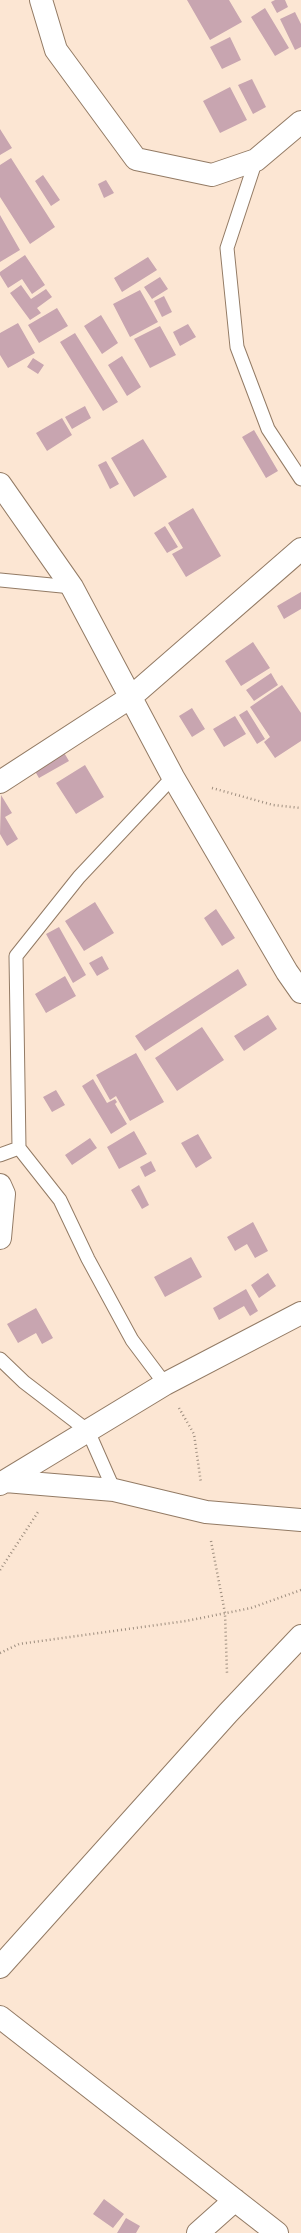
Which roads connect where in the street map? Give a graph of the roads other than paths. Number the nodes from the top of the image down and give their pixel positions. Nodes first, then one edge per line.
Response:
1 (41, 0) edge
2 (301, 122) edge
3 (256, 160) junction
4 (301, 479) edge
5 (0, 484) edge
6 (301, 549) edge
7 (0, 580) edge
8 (72, 587) junction
9 (131, 697) junction
10 (173, 777) junction
11 (0, 782) edge
12 (294, 967) edge
13 (301, 992) edge
14 (19, 1148) junction
15 (0, 1155) edge
16 (0, 1185) edge
17 (0, 1238) edge
18 (301, 1313) edge
19 (0, 1359) edge
20 (165, 1384) junction
21 (88, 1431) junction
22 (2, 1482) edge
23 (114, 1490) junction
24 (301, 1520) edge
25 (301, 1636) edge
26 (0, 1967) edge
27 (0, 2017) edge
28 (235, 2200) junction
29 (198, 2233) edge
30 (277, 2233) edge

1 - 3 street
2 - 3 street
3 - 4 lane
5 - 8 street
6 - 9 street
7 - 8 lane
8 - 9 street
9 - 10 street
9 - 11 street
10 - 12 street
10 - 14 lane
12 - 13 street
14 - 15 lane
14 - 20 lane
16 - 17 street
18 - 20 street
19 - 21 lane
20 - 21 street
21 - 22 street
21 - 23 lane
22 - 23 street
23 - 24 street
25 - 26 street
27 - 28 street
28 - 29 street
28 - 30 street

